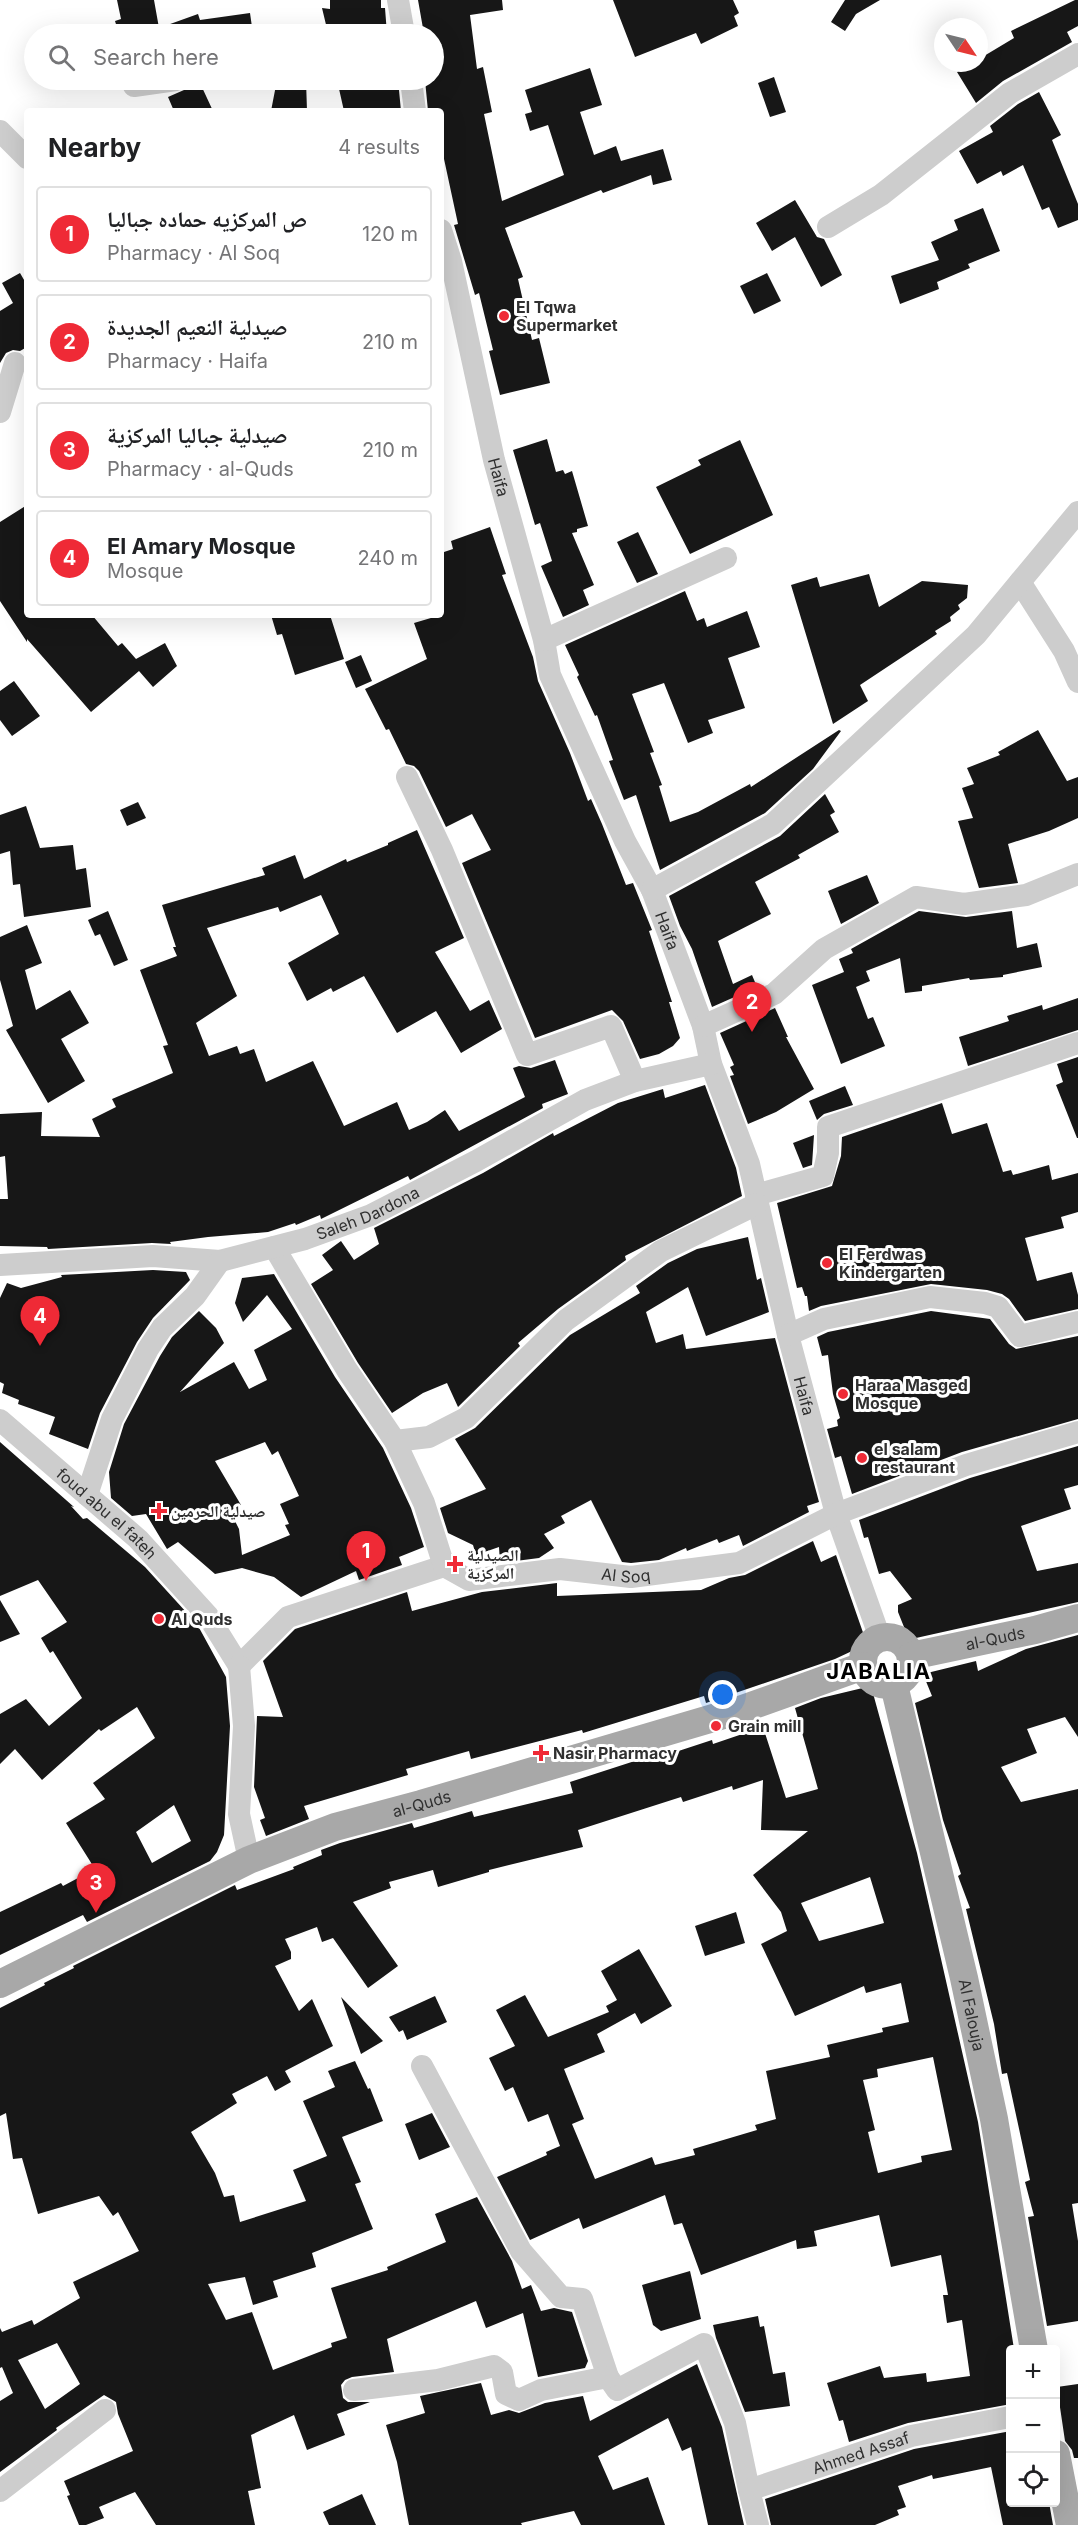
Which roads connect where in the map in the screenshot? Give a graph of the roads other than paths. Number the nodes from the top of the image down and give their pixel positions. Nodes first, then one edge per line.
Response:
1 (398, 0) edge
2 (402, 24) edge
3 (1078, 54) edge
4 (412, 90) edge
5 (415, 108) edge
6 (0, 131) edge
7 (24, 155) edge
8 (828, 227) dead end
9 (444, 239) edge
10 (14, 364) edge
11 (0, 412) edge
12 (1078, 512) edge
13 (726, 558) dead end
14 (1020, 582) junction
15 (544, 640) junction
16 (1078, 682) edge
17 (407, 777) dead end
18 (1078, 874) edge
19 (652, 890) junction
20 (703, 1026) junction
21 (1078, 1043) edge
22 (711, 1064) junction
23 (635, 1081) junction
24 (756, 1200) junction
25 (274, 1247) junction
26 (220, 1261) junction
27 (0, 1265) edge
28 (1078, 1322) edge
29 (789, 1335) junction
30 (0, 1420) edge
31 (1078, 1432) edge
32 (395, 1441) junction
33 (87, 1495) junction
34 (836, 1514) junction
35 (444, 1566) junction
36 (1078, 1618) edge
37 (880, 1638) junction
38 (911, 1656) junction
39 (239, 1666) junction
40 (863, 1666) junction
41 (894, 1685) junction
42 (249, 1860) junction
43 (0, 1984) edge
44 (422, 2066) dead end
45 (1033, 2345) edge
46 (608, 2377) junction
47 (354, 2390) dead end
48 (105, 2410) dead end
49 (1006, 2418) edge
50 (1060, 2474) edge
51 (749, 2490) junction
52 (0, 2491) edge
53 (758, 2525) edge
54 (1070, 2525) edge

1 - 2 street
3 - 8 street
4 - 5 street
6 - 7 street
9 - 15 street, Haifa
10 - 11 street
12 - 14 street
13 - 15 street
14 - 16 street
14 - 19 street
15 - 19 street, Haifa
17 - 23 street
18 - 20 street
19 - 20 street, Haifa
20 - 22 street, Haifa
21 - 24 street
22 - 23 street, Saleh Dardona
22 - 24 street, Haifa
23 - 25 street, Saleh Dardona
24 - 29 street, Haifa
24 - 32 street
25 - 26 street, Saleh Dardona
25 - 32 street
26 - 27 street, Saleh Dardona
26 - 33 street
28 - 29 street
29 - 34 street, Haifa
30 - 33 street, foud abu el fateh
31 - 34 street, Al Soq
32 - 35 street
33 - 39 street, foud abu el fateh
34 - 35 street, Al Soq
34 - 37 street, Haifa
35 - 39 street
36 - 38 main road, al-Quds
37 - 38 main road
37 - 40 main road
38 - 41 main road
39 - 42 street
40 - 41 main road
40 - 42 main road, al-Quds
41 - 45 main road, Al Falouja
42 - 43 main road, al-Quds
44 - 46 street
46 - 47 street
46 - 51 street
48 - 52 street
49 - 51 street, Ahmed Assaf
50 - 54 main road
51 - 53 street

